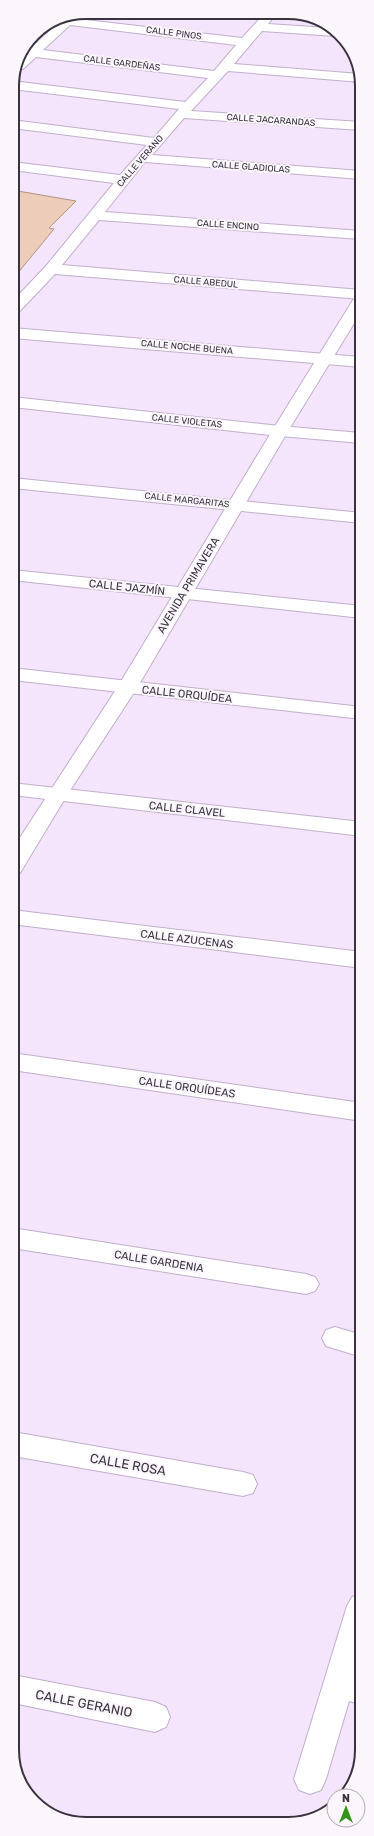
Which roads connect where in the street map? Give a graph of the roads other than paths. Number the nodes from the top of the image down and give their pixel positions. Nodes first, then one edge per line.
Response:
1 (265, 19) edge
2 (77, 20) edge
3 (57, 26) edge
4 (258, 27) junction
5 (327, 31) edge
6 (245, 42) junction
7 (29, 52) edge
8 (222, 71) junction
9 (354, 78) edge
10 (19, 86) edge
11 (184, 110) junction
12 (19, 125) edge
13 (355, 125) edge
14 (157, 142) junction
15 (142, 158) junction
16 (19, 167) edge
17 (355, 175) edge
18 (123, 180) junction
19 (94, 215) junction
20 (355, 235) edge
21 (51, 269) junction
22 (355, 294) edge
23 (19, 303) edge
24 (355, 311) edge
25 (19, 334) edge
26 (326, 358) junction
27 (355, 361) edge
28 (19, 403) edge
29 (280, 431) junction
30 (355, 437) edge
31 (19, 484) edge
32 (235, 505) junction
33 (355, 517) edge
34 (19, 576) edge
35 (183, 593) junction
36 (355, 611) edge
37 (19, 675) edge
38 (127, 688) junction
39 (355, 712) edge
40 (19, 790) edge
41 (57, 795) junction
42 (355, 828) edge
43 (19, 857) edge
44 (19, 918) edge
45 (355, 959) edge
46 (19, 1062) edge
47 (355, 1111) edge
48 (19, 1239) edge
49 (306, 1284) dead end
50 (335, 1338) dead end
51 (355, 1344) edge
52 (19, 1445) edge
53 (243, 1484) dead end
54 (355, 1653) edge
55 (350, 1687) edge
56 (19, 1690) edge
57 (155, 1717) dead end
58 (310, 1779) dead end

1 - 4 street, CALLE VERANO
2 - 6 street, CALLE PINOS
3 - 7 street
4 - 5 street
4 - 6 street, CALLE VERANO
6 - 8 street, CALLE VERANO
7 - 8 street, CALLE GARDEÑAS
8 - 9 street
8 - 11 street, CALLE VERANO
10 - 11 street, CALLE JACARANDAS
11 - 13 street, CALLE JACARANDAS
11 - 14 street, CALLE VERANO
12 - 14 street
14 - 15 street, CALLE VERANO
15 - 17 street, CALLE GLADIOLAS
15 - 18 street, CALLE VERANO
16 - 18 street
18 - 19 street, CALLE VERANO
19 - 20 street, CALLE ENCINO
19 - 21 street, CALLE VERANO
21 - 22 street, CALLE ABEDUL
21 - 23 street, CALLE VERANO
24 - 26 street, AVENIDA PRIMAVERA
25 - 26 street, CALLE NOCHE BUENA
26 - 27 street, CALLE NOCHE BUENA
26 - 29 street, AVENIDA PRIMAVERA
28 - 29 street, CALLE VIOLETAS
29 - 30 street, CALLE VIOLETAS
29 - 32 street, AVENIDA PRIMAVERA
31 - 32 street, CALLE MARGARITAS
32 - 33 street, CALLE MARGARITAS
32 - 35 street, AVENIDA PRIMAVERA
34 - 35 street, CALLE JAZMÍN
35 - 36 street, CALLE JAZMÍN
35 - 38 street, AVENIDA PRIMAVERA
37 - 38 street, CALLE ORQUÍDEA
38 - 39 street, CALLE ORQUÍDEA
38 - 41 street, AVENIDA PRIMAVERA
40 - 41 street, CALLE CLAVEL
41 - 42 street, CALLE CLAVEL
41 - 43 street, AVENIDA PRIMAVERA
44 - 45 street, CALLE AZUCENAS
46 - 47 street, CALLE ORQUÍDEAS
48 - 49 street, CALLE GARDENIA
50 - 51 street
52 - 53 street, CALLE ROSA
54 - 55 street
55 - 58 street
56 - 57 street, CALLE GERANIO

